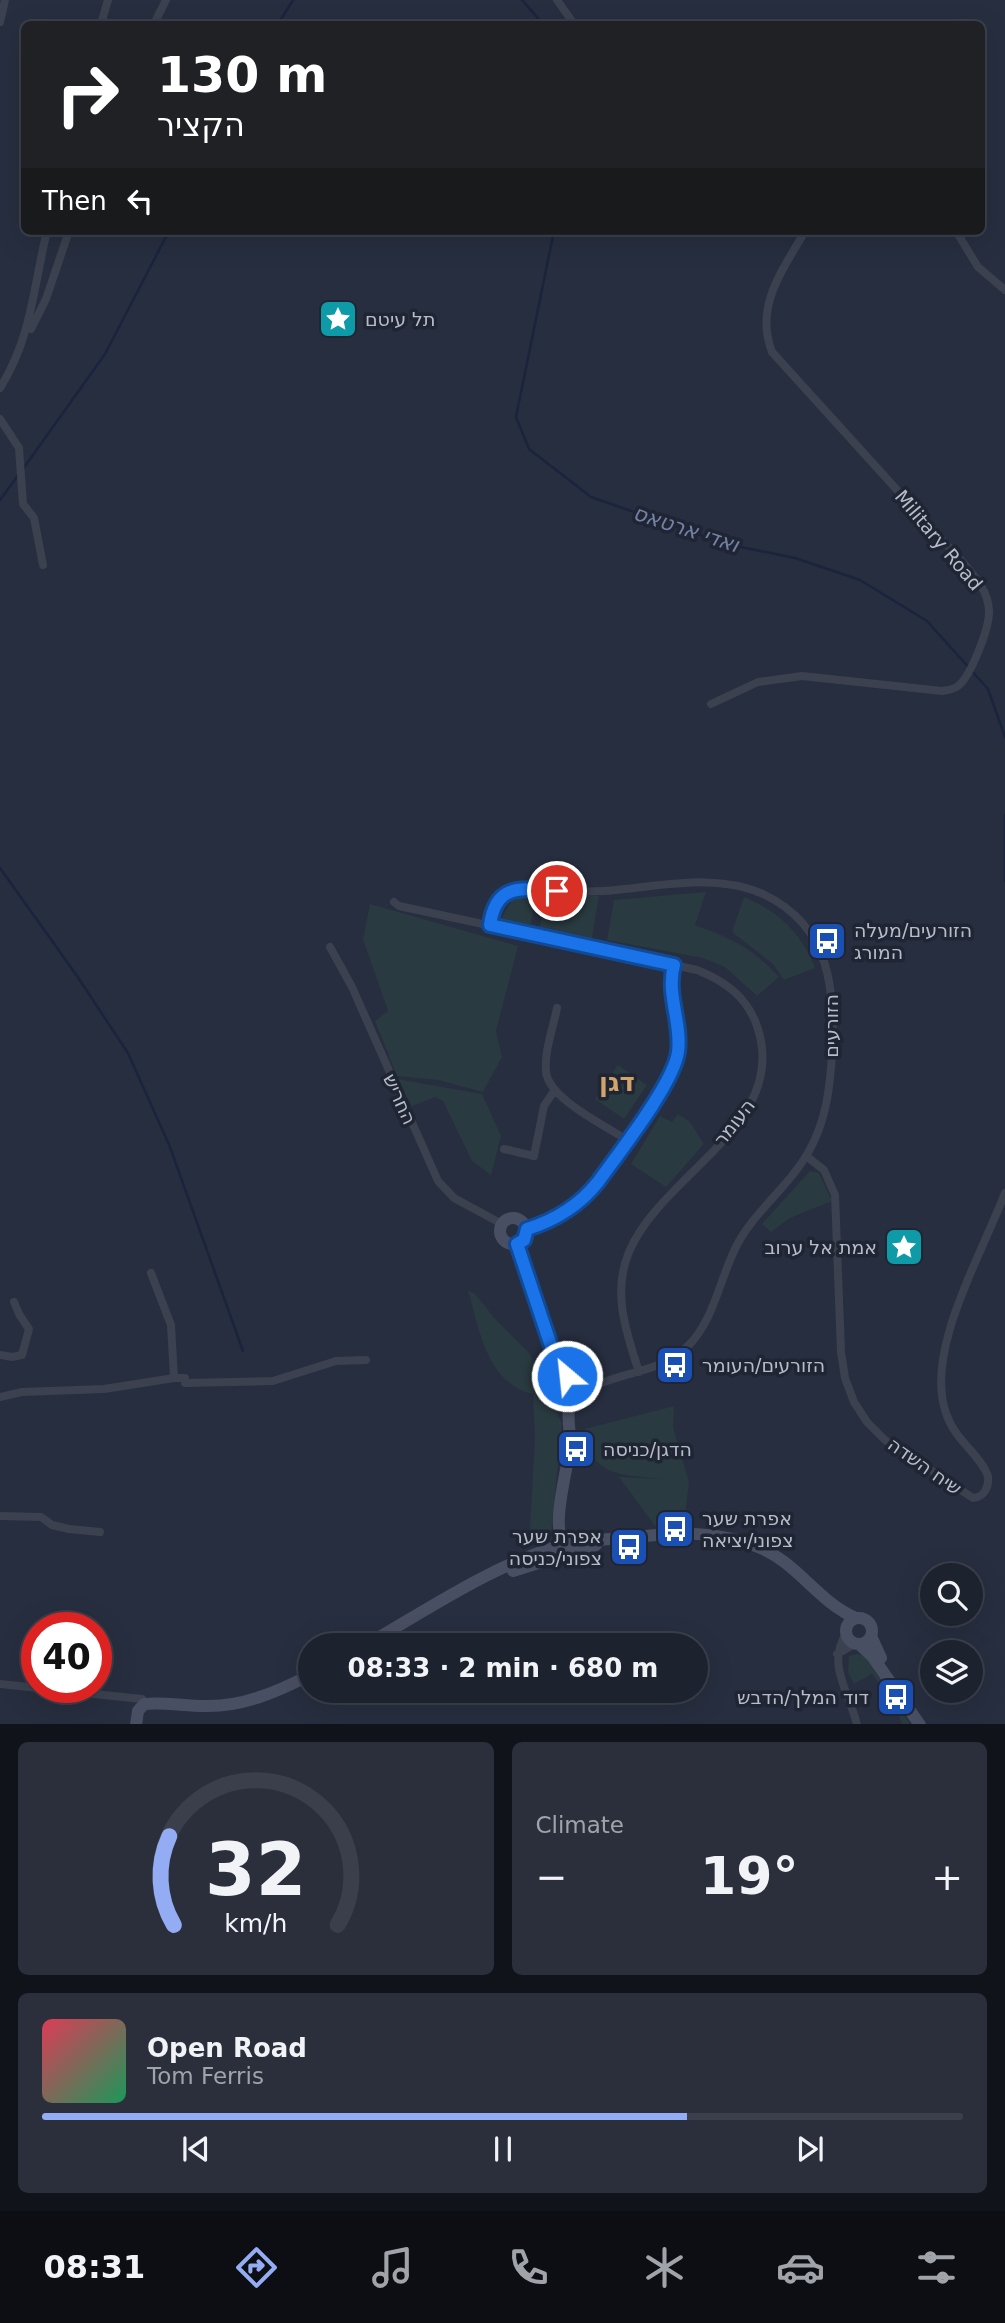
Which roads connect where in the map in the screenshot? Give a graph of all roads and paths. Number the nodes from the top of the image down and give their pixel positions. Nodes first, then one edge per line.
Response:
1 (5, 0) edge
2 (108, 0) edge
3 (166, 0) edge
4 (556, 0) edge
5 (102, 21) edge
6 (156, 21) edge
7 (571, 21) edge
8 (0, 22) edge
9 (46, 235) edge
10 (68, 235) edge
11 (802, 235) edge
12 (958, 235) edge
13 (1005, 290) edge
14 (26, 338) junction
15 (0, 388) edge
16 (0, 419) edge
17 (43, 565) dead end
18 (711, 704) dead end
19 (394, 902) dead end
20 (490, 925) junction
21 (330, 947) dead end
22 (674, 965) junction
23 (557, 1008) dead end
24 (554, 1091) junction
25 (627, 1140) junction
26 (504, 1149) dead end
27 (806, 1156) junction
28 (1005, 1193) edge
29 (502, 1224) junction
30 (527, 1229) junction
31 (517, 1244) junction
32 (151, 1273) dead end
33 (15, 1301) dead end
34 (0, 1355) edge
35 (366, 1360) dead end
36 (639, 1372) junction
37 (567, 1377) junction
38 (174, 1378) junction
39 (600, 1384) junction
40 (0, 1397) edge
41 (575, 1399) junction
42 (556, 1401) junction
43 (569, 1421) junction
44 (0, 1516) edge
45 (100, 1532) dead end
46 (565, 1547) junction
47 (834, 1607) junction
48 (856, 1618) junction
49 (388, 1633) edge
50 (871, 1636) junction
51 (852, 1638) junction
52 (298, 1681) edge
53 (0, 1684) edge
54 (274, 1692) junction
55 (129, 1704) junction
56 (913, 1713) junction
57 (131, 1724) edge
58 (136, 1724) edge
59 (857, 1724) edge
60 (920, 1724) edge

1 - 8 street
2 - 5 street
3 - 6 street
4 - 7 street
9 - 14 street
10 - 14 street
11 - 18 street, Military Road
12 - 13 street
14 - 15 street
16 - 17 street
19 - 20 street, העומר
20 - 22 street, העומר
20 - 27 street, הזורעים
21 - 29 street, החריש
22 - 25 street
22 - 36 street, העומר
23 - 24 street
24 - 25 street
24 - 26 street
25 - 30 street
27 - 28 street, שיח השדה
27 - 36 street, הזורעים
29 - 30 street
29 - 31 street
30 - 31 street
31 - 37 street
32 - 38 street
33 - 34 street
35 - 38 street
36 - 39 street, הזורעים
37 - 39 street
37 - 41 street
37 - 42 street
38 - 40 street
39 - 41 street, הזורעים
41 - 42 street
41 - 43 street
42 - 43 street
43 - 46 street
44 - 45 street
46 - 47 street
46 - 49 street
47 - 48 street
47 - 51 street
48 - 50 street
48 - 51 street
50 - 51 street
50 - 56 street
51 - 56 street
51 - 59 street
52 - 54 street
53 - 55 street
54 - 55 street
54 - 58 street
55 - 57 street
56 - 60 street

